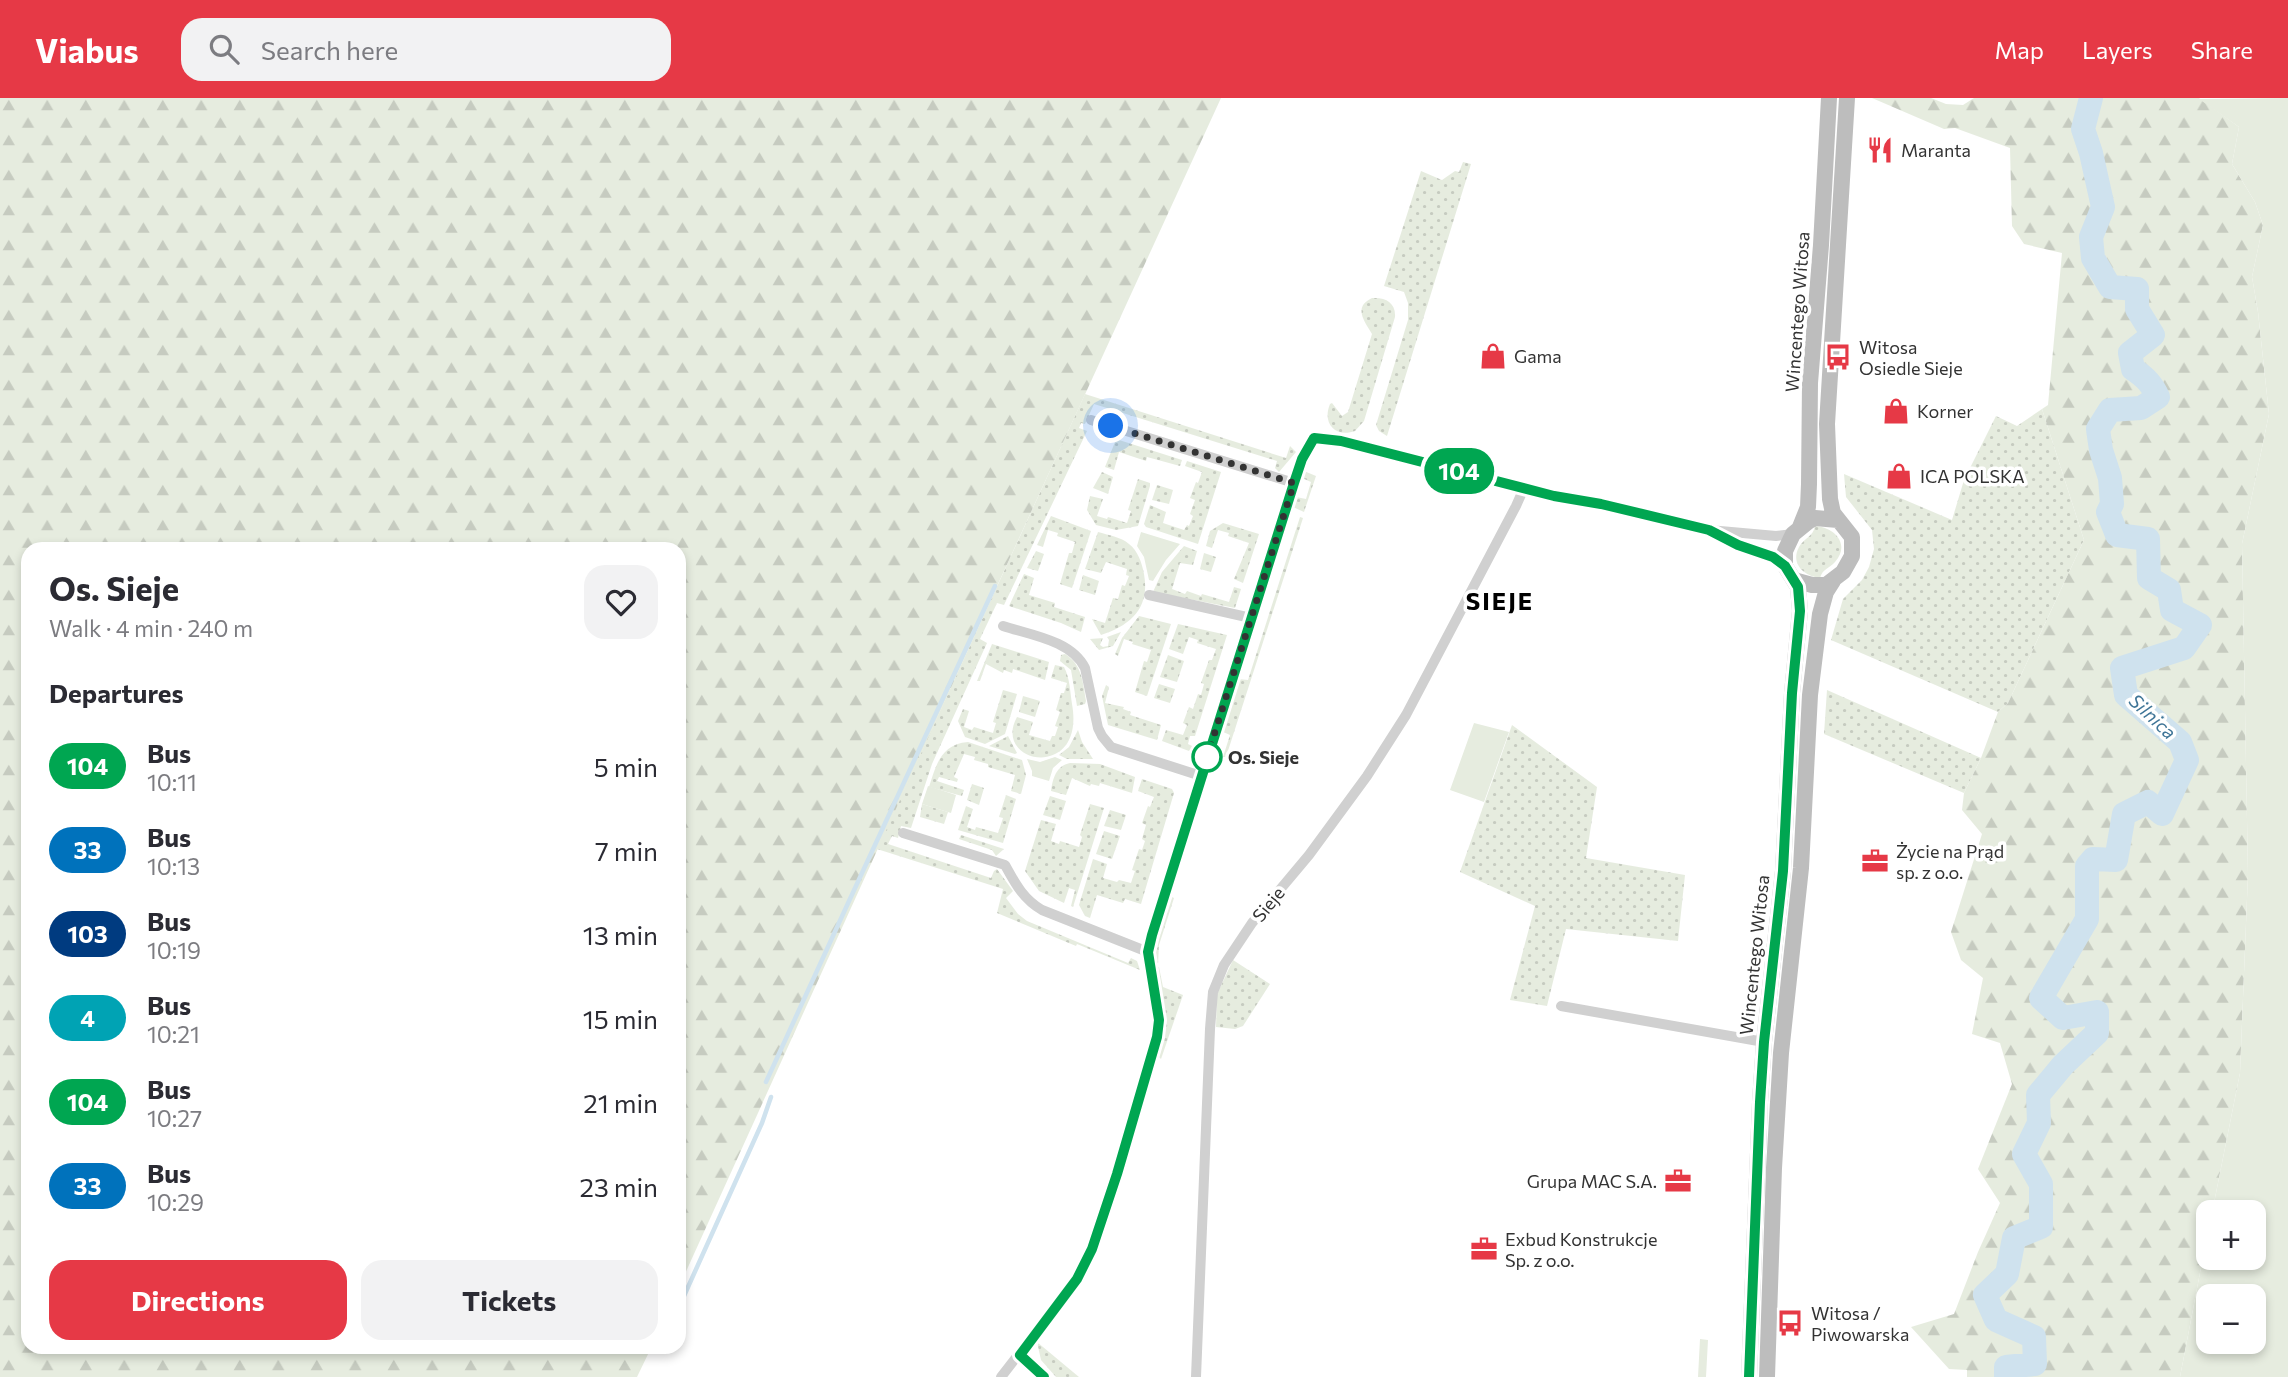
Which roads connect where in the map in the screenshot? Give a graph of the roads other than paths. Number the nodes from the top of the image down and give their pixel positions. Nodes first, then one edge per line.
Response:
1 (1829, 98) edge
2 (1847, 98) edge
3 (1091, 420) dead end
4 (1294, 483) junction
5 (1524, 488) junction
6 (1838, 520) junction
7 (1709, 530) junction
8 (1797, 531) junction
9 (1785, 566) junction
10 (1794, 580) junction
11 (1833, 581) junction
12 (1149, 595) dead end
13 (1251, 618) junction
14 (1003, 626) dead end
15 (1201, 776) junction
16 (903, 833) dead end
17 (1148, 952) junction
18 (1561, 1006) dead end
19 (1764, 1042) junction
20 (1020, 1355) junction
21 (1001, 1377) edge
22 (1044, 1377) edge
23 (1196, 1377) edge
24 (1749, 1377) edge
25 (1767, 1377) edge

1 - 8 main road, Wincentego Witosa
2 - 6 main road, Wincentego Witosa
3 - 4 street
4 - 5 street
4 - 13 street
5 - 7 street
5 - 23 street, Sieje
6 - 8 main road
6 - 11 main road
7 - 8 street
7 - 9 street
8 - 9 main road
9 - 10 main road
10 - 11 main road
10 - 19 main road, Wincentego Witosa
11 - 25 main road, Wincentego Witosa
12 - 13 street
13 - 15 street
14 - 15 street
15 - 17 street
16 - 17 street
17 - 20 street
18 - 19 street
19 - 24 main road, Wincentego Witosa
20 - 21 street
20 - 22 street

